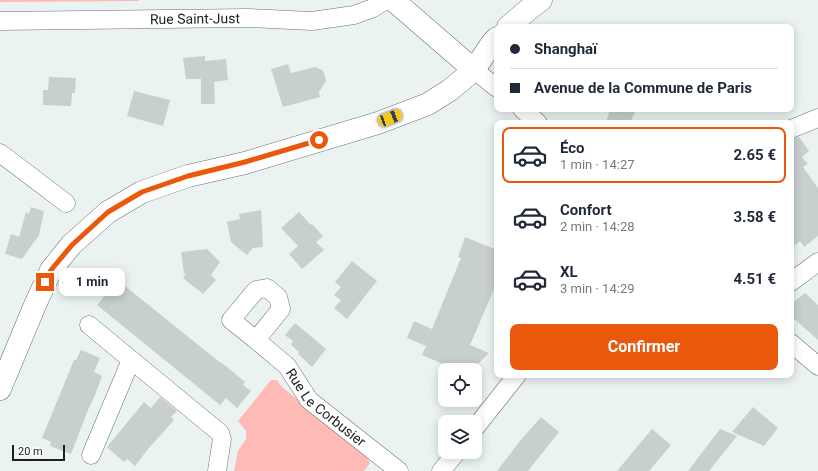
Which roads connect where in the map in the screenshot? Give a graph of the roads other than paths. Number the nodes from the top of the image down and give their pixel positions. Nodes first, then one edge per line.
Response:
1 (386, 0) edge
2 (393, 0) edge
3 (541, 0) edge
4 (0, 20) edge
5 (512, 24) edge
6 (494, 42) edge
7 (474, 70) junction
8 (494, 86) edge
9 (525, 112) edge
10 (818, 118) edge
11 (535, 120) edge
12 (794, 128) edge
13 (0, 153) edge
14 (66, 203) dead end
15 (818, 262) edge
16 (794, 280) edge
17 (89, 325) dead end
18 (256, 340) dead end
19 (794, 345) edge
20 (131, 360) junction
21 (818, 366) edge
22 (515, 378) edge
23 (0, 389) edge
24 (482, 419) edge
25 (91, 455) dead end
26 (450, 459) edge
27 (217, 471) edge
28 (399, 471) edge
29 (441, 471) edge

1 - 4 street, Rue Saint-Just
2 - 7 main road
3 - 5 main road
6 - 7 main road
7 - 8 street
7 - 23 main road
9 - 11 street
10 - 12 street
13 - 14 street
15 - 16 street
17 - 20 street
18 - 28 street, Rue Le Corbusier
19 - 21 street
20 - 25 street
20 - 27 street
22 - 24 street
26 - 29 street

